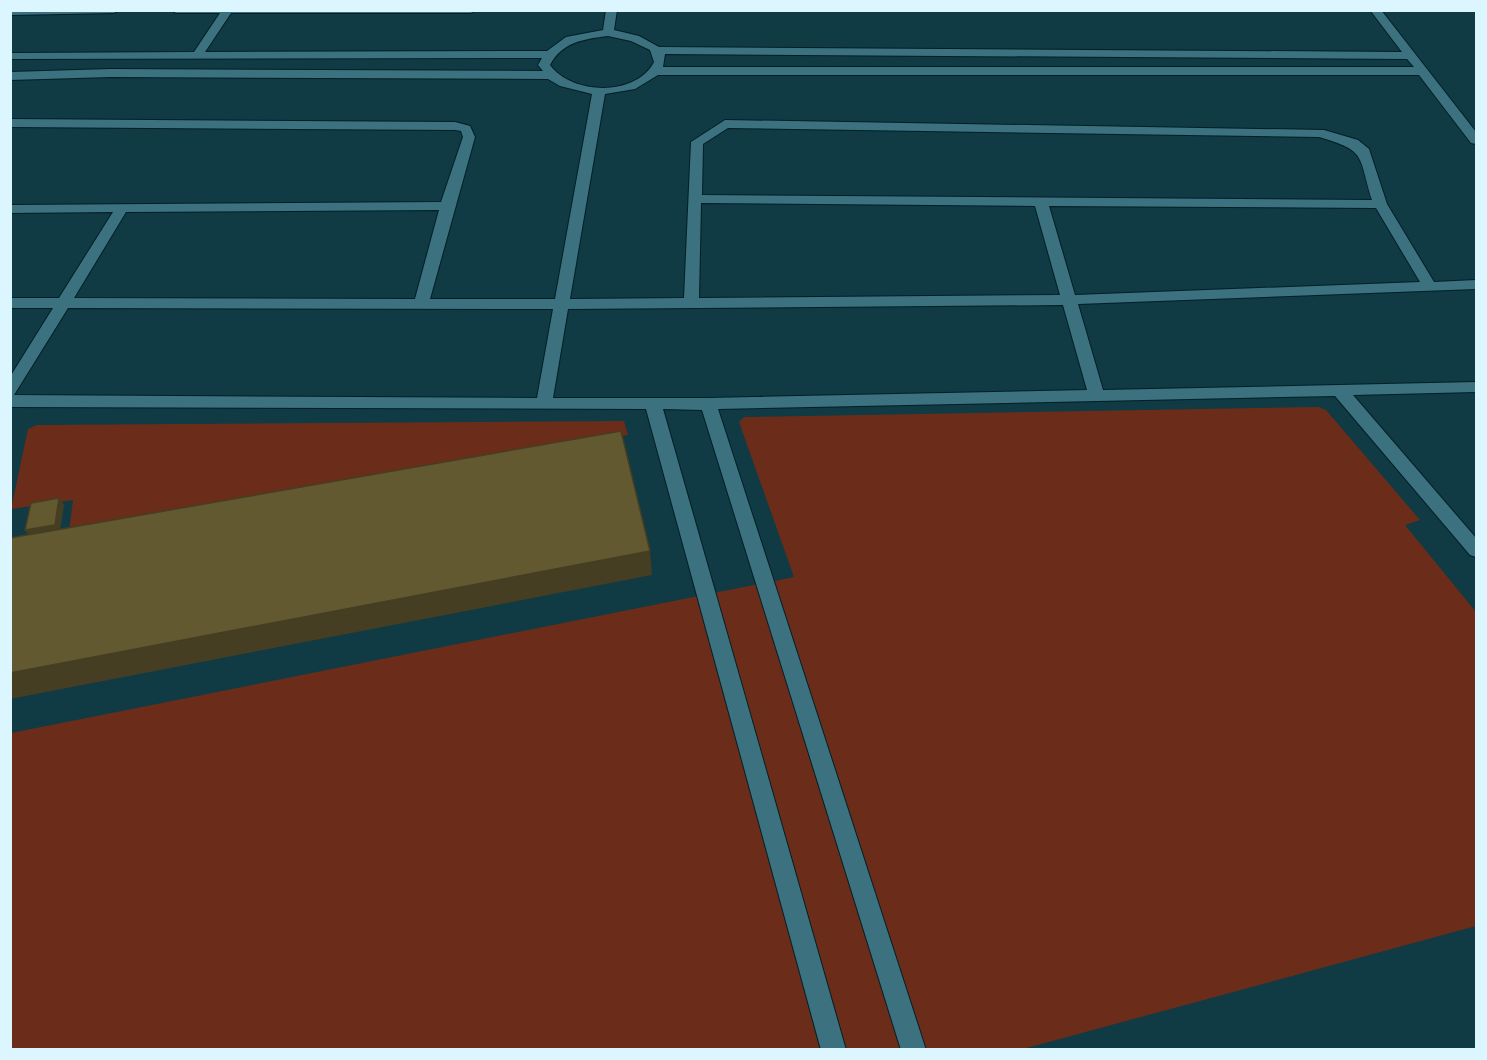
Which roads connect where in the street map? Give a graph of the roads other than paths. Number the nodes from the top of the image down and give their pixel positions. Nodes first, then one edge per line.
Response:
1 (114, 10) edge
2 (176, 10) edge
3 (471, 10) edge
4 (612, 10) edge
5 (1375, 10) edge
6 (227, 11) edge
7 (10, 12) edge
8 (608, 33) junction
9 (657, 50) junction
10 (548, 54) junction
11 (10, 56) edge
12 (1411, 56) junction
13 (196, 57) junction
14 (655, 71) junction
15 (1423, 71) junction
16 (549, 75) junction
17 (10, 76) edge
18 (599, 91) junction
19 (10, 123) edge
20 (1476, 140) edge
21 (696, 199) junction
22 (1041, 202) junction
23 (1380, 204) junction
24 (447, 206) junction
25 (10, 209) edge
26 (121, 210) junction
27 (1476, 285) edge
28 (1430, 287) junction
29 (1070, 300) junction
30 (691, 301) junction
31 (10, 303) edge
32 (66, 303) junction
33 (421, 303) junction
34 (562, 304) junction
35 (1476, 387) edge
36 (10, 391) edge
37 (1340, 391) junction
38 (1096, 394) junction
39 (10, 401) edge
40 (653, 404) junction
41 (708, 404) junction
42 (544, 405) junction
43 (1476, 550) edge
44 (834, 1050) edge
45 (914, 1050) edge

1 - 7 street
2 - 6 street
3 - 6 street
4 - 8 street
5 - 12 street
6 - 13 street
8 - 9 street
8 - 10 street
9 - 12 street
9 - 14 street
10 - 13 street
10 - 16 street
11 - 13 street
12 - 15 street
14 - 15 street
14 - 18 street
15 - 20 street
16 - 17 street
16 - 18 street
18 - 34 street
19 - 24 street
21 - 22 street
21 - 23 street
21 - 30 street
22 - 23 street
22 - 29 street
23 - 28 street
24 - 26 street
24 - 33 street
25 - 26 street
26 - 32 street
27 - 28 street
28 - 29 street
29 - 30 street
29 - 38 street
30 - 34 street
31 - 32 street
32 - 33 street
32 - 36 street
33 - 34 street
34 - 42 street
35 - 37 street
37 - 38 street
37 - 43 street
38 - 41 street
39 - 42 street
40 - 41 street
40 - 42 street
40 - 44 street
41 - 45 street

